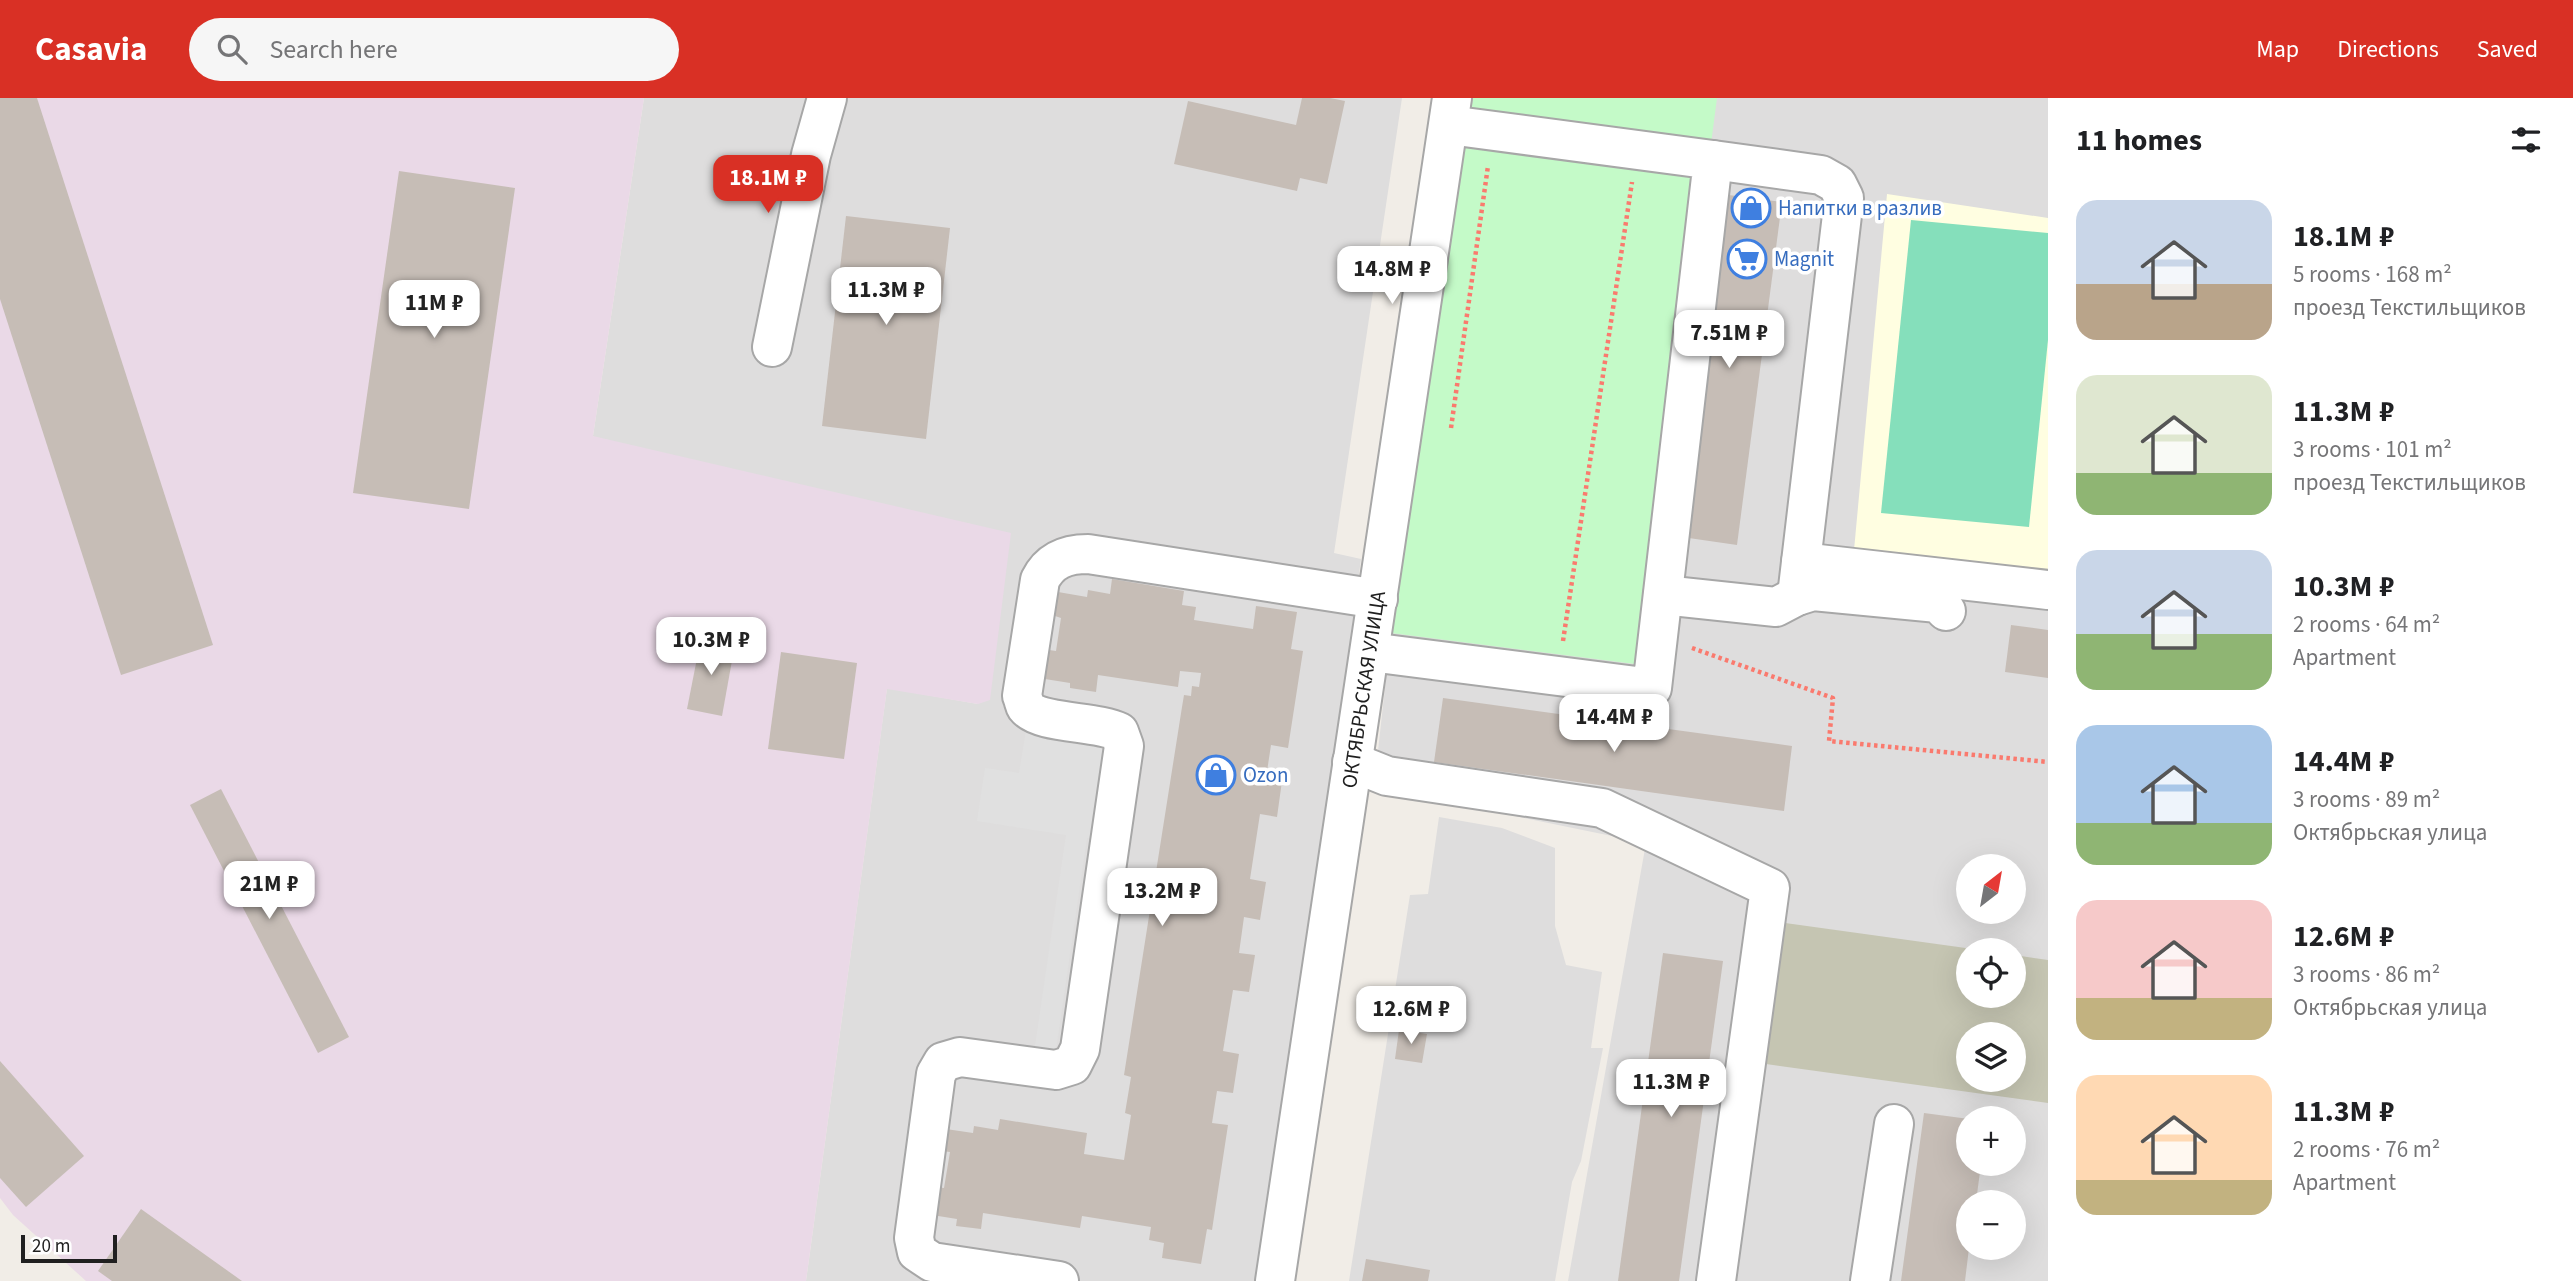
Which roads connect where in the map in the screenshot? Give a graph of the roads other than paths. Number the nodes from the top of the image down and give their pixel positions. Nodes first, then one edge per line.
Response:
1 (827, 98) edge
2 (1451, 111) edge
3 (1713, 160) junction
4 (772, 346) dead end
5 (1799, 579) junction
6 (2048, 590) edge
7 (1663, 595) junction
8 (1378, 599) junction
9 (1946, 611) dead end
10 (1370, 652) junction
11 (1352, 762) junction
12 (1894, 1124) dead end
13 (1059, 1281) edge
14 (1275, 1281) edge
15 (1716, 1281) edge
16 (1870, 1281) edge

1 - 4 street
2 - 3 street
2 - 8 street, ОКТЯБРЬСКАЯ УЛИЦА
3 - 5 street
3 - 7 street
5 - 6 street
5 - 7 street
5 - 9 street
7 - 10 street
8 - 10 street, ОКТЯБРЬСКАЯ УЛИЦА
8 - 13 street
10 - 11 street, ОКТЯБРЬСКАЯ УЛИЦА
11 - 14 street, ОКТЯБРЬСКАЯ УЛИЦА
11 - 15 street
12 - 16 street

